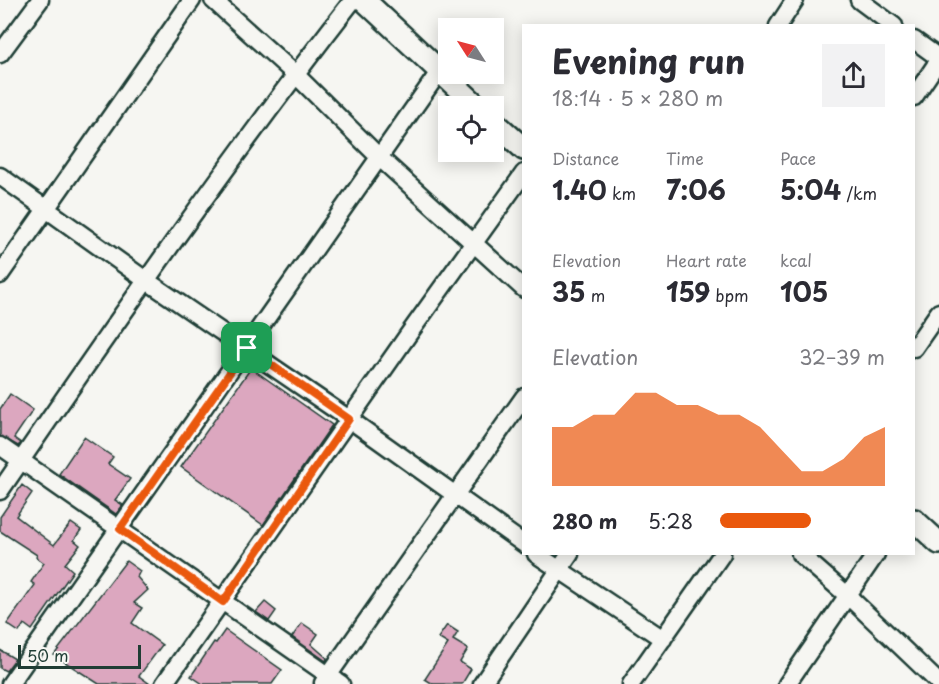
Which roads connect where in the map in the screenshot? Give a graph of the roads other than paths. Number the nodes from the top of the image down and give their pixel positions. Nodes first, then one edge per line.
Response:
1 (40, 0) edge
2 (192, 0) edge
3 (213, 0) edge
4 (353, 0) edge
5 (364, 0) edge
6 (795, 0) edge
7 (859, 0) edge
8 (779, 24) edge
9 (891, 24) edge
10 (915, 41) edge
11 (0, 54) edge
12 (939, 59) edge
13 (438, 71) edge
14 (438, 73) edge
15 (295, 74) junction
16 (452, 84) edge
17 (915, 95) edge
18 (466, 96) edge
19 (504, 131) edge
20 (522, 147) edge
21 (380, 158) junction
22 (0, 176) edge
23 (522, 176) edge
24 (46, 208) junction
25 (474, 242) junction
26 (0, 275) edge
27 (147, 280) junction
28 (522, 287) edge
29 (939, 312) edge
30 (915, 347) edge
31 (247, 348) junction
32 (522, 400) edge
33 (349, 419) junction
34 (0, 446) edge
35 (21, 460) junction
36 (0, 491) edge
37 (455, 495) junction
38 (915, 521) edge
39 (120, 529) junction
40 (522, 543) edge
41 (939, 543) edge
42 (538, 555) edge
43 (569, 555) edge
44 (721, 555) edge
45 (801, 555) edge
46 (875, 555) edge
47 (559, 569) junction
48 (848, 596) junction
49 (223, 602) junction
50 (663, 639) junction
51 (331, 681) edge
52 (939, 683) edge
53 (10, 684) edge
54 (164, 684) edge
55 (482, 684) edge
56 (631, 684) edge
57 (787, 684) edge

1 - 11 street
2 - 24 street
3 - 15 street
4 - 15 street
5 - 13 street
6 - 8 street
7 - 9 street
10 - 12 street
12 - 17 street
14 - 21 street
15 - 21 street
15 - 27 street
16 - 18 street
19 - 20 street
21 - 25 street
21 - 31 street
22 - 24 street
23 - 25 street
24 - 26 street
24 - 27 street
25 - 28 street
25 - 33 street
27 - 31 street
27 - 35 street
29 - 30 street
31 - 33 street
31 - 39 street
32 - 37 street
33 - 37 street
33 - 49 street
34 - 35 street
35 - 36 street
35 - 39 street
37 - 40 street
37 - 51 street
38 - 41 street
39 - 49 street
39 - 53 street
42 - 47 street
43 - 47 street
44 - 50 street
45 - 48 street
46 - 48 street
47 - 50 street
47 - 55 street
48 - 52 street
48 - 57 street
49 - 51 street
49 - 54 street
50 - 56 street

